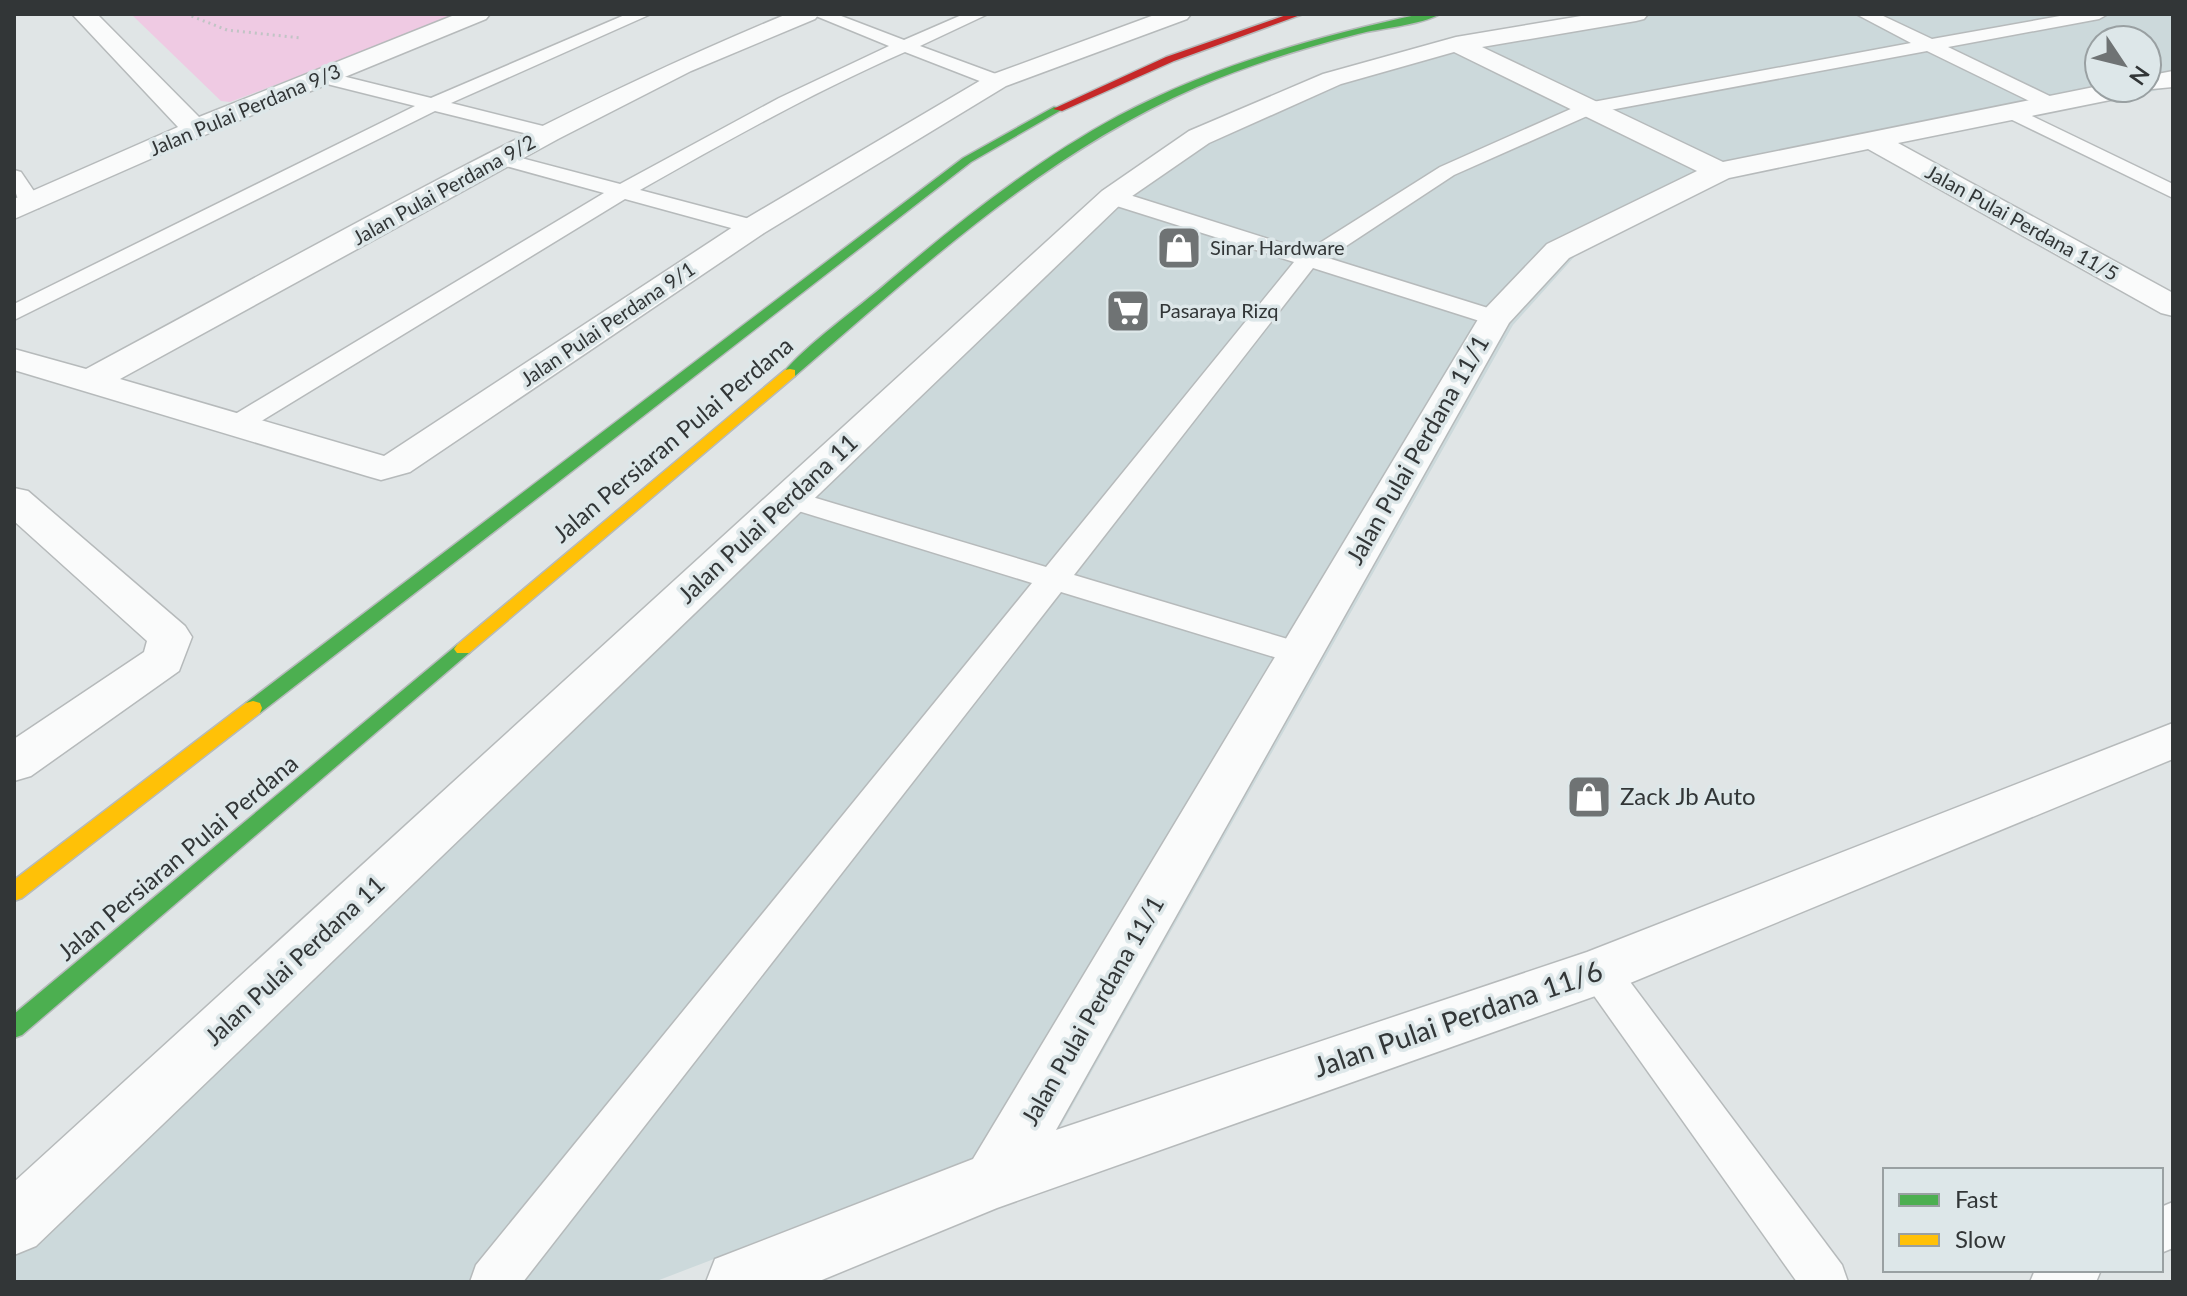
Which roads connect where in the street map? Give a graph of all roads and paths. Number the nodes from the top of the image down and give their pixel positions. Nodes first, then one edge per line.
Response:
1 (84, 14) edge
2 (186, 14) edge
3 (478, 14) edge
4 (642, 14) edge
5 (807, 14) edge
6 (820, 14) edge
7 (979, 14) edge
8 (1179, 14) edge
9 (1298, 14) edge
10 (1636, 14) edge
11 (1865, 14) edge
12 (2099, 14) edge
13 (1390, 17) edge
14 (1445, 29) edge
15 (310, 39) dead end
16 (902, 45) junction
17 (1930, 45) junction
18 (322, 77) junction
19 (997, 81) junction
20 (2083, 98) edge
21 (2051, 104) junction
22 (431, 105) junction
23 (1589, 108) junction
24 (2011, 112) junction
25 (195, 129) junction
26 (548, 133) junction
27 (1872, 140) junction
28 (502, 159) junction
29 (1720, 171) junction
30 (14, 176) edge
31 (624, 192) junction
32 (2173, 192) edge
33 (1112, 197) junction
34 (23, 206) edge
35 (753, 227) junction
36 (1307, 261) junction
37 (2173, 306) edge
38 (14, 313) edge
39 (1495, 318) junction
40 (14, 359) edge
41 (88, 382) junction
42 (236, 425) junction
43 (789, 499) junction
44 (14, 500) edge
45 (1053, 579) junction
46 (1300, 654) junction
47 (2173, 740) edge
48 (14, 763) edge
49 (14, 892) edge
50 (1599, 971) junction
51 (14, 1028) edge
52 (994, 1180) junction
53 (14, 1224) edge
54 (2074, 1272) edge
55 (493, 1282) edge
56 (738, 1282) edge
57 (1825, 1282) edge
58 (2053, 1282) edge

1 - 25 street
2 - 15 path
3 - 18 street, Jalan Pulai Perdana 9/3
4 - 22 lane
5 - 26 street, Jalan Pulai Perdana 9/2
6 - 16 lane
7 - 16 lane
8 - 19 street, Jalan Pulai Perdana 9/1
9 - 49 main road, Jalan Persiaran Pulai Perdana
10 - 14 street, Jalan Pulai Perdana 11
11 - 17 lane
12 - 17 lane
13 - 14 main road, Jalan Persiaran Pulai Perdana
13 - 51 main road, Jalan Persiaran Pulai Perdana
14 - 23 street
14 - 33 street, Jalan Pulai Perdana 11
16 - 19 lane
16 - 31 lane
17 - 21 lane
17 - 23 lane
18 - 22 lane
18 - 25 street, Jalan Pulai Perdana 9/3
19 - 35 street, Jalan Pulai Perdana 9/1
20 - 21 street, Jalan Pulai Perdana 11/1
21 - 24 street, Jalan Pulai Perdana 11/1
22 - 26 lane
22 - 38 lane
23 - 29 street
23 - 36 lane
24 - 27 street, Jalan Pulai Perdana 11/1
24 - 32 lane
25 - 34 street, Jalan Pulai Perdana 9/3
26 - 28 street, Jalan Pulai Perdana 9/2
27 - 29 street, Jalan Pulai Perdana 11/1
27 - 37 street, Jalan Pulai Perdana 11/5
28 - 31 lane
28 - 41 street, Jalan Pulai Perdana 9/2
29 - 39 street, Jalan Pulai Perdana 11/1
30 - 34 lane
31 - 35 lane
31 - 42 lane
33 - 36 lane
33 - 43 street, Jalan Pulai Perdana 11
35 - 42 street, Jalan Pulai Perdana 9/1
36 - 39 lane
36 - 45 lane
39 - 46 street, Jalan Pulai Perdana 11/1
40 - 41 street, Jalan Pulai Perdana 9/1
41 - 42 street, Jalan Pulai Perdana 9/1
43 - 45 lane
43 - 53 street, Jalan Pulai Perdana 11
44 - 48 street
45 - 46 lane
45 - 55 lane
46 - 52 street, Jalan Pulai Perdana 11/1
47 - 50 street, Jalan Pulai Perdana 11/6
50 - 52 street, Jalan Pulai Perdana 11/6
50 - 57 lane
52 - 56 street, Jalan Pulai Perdana 11/6
54 - 58 lane

